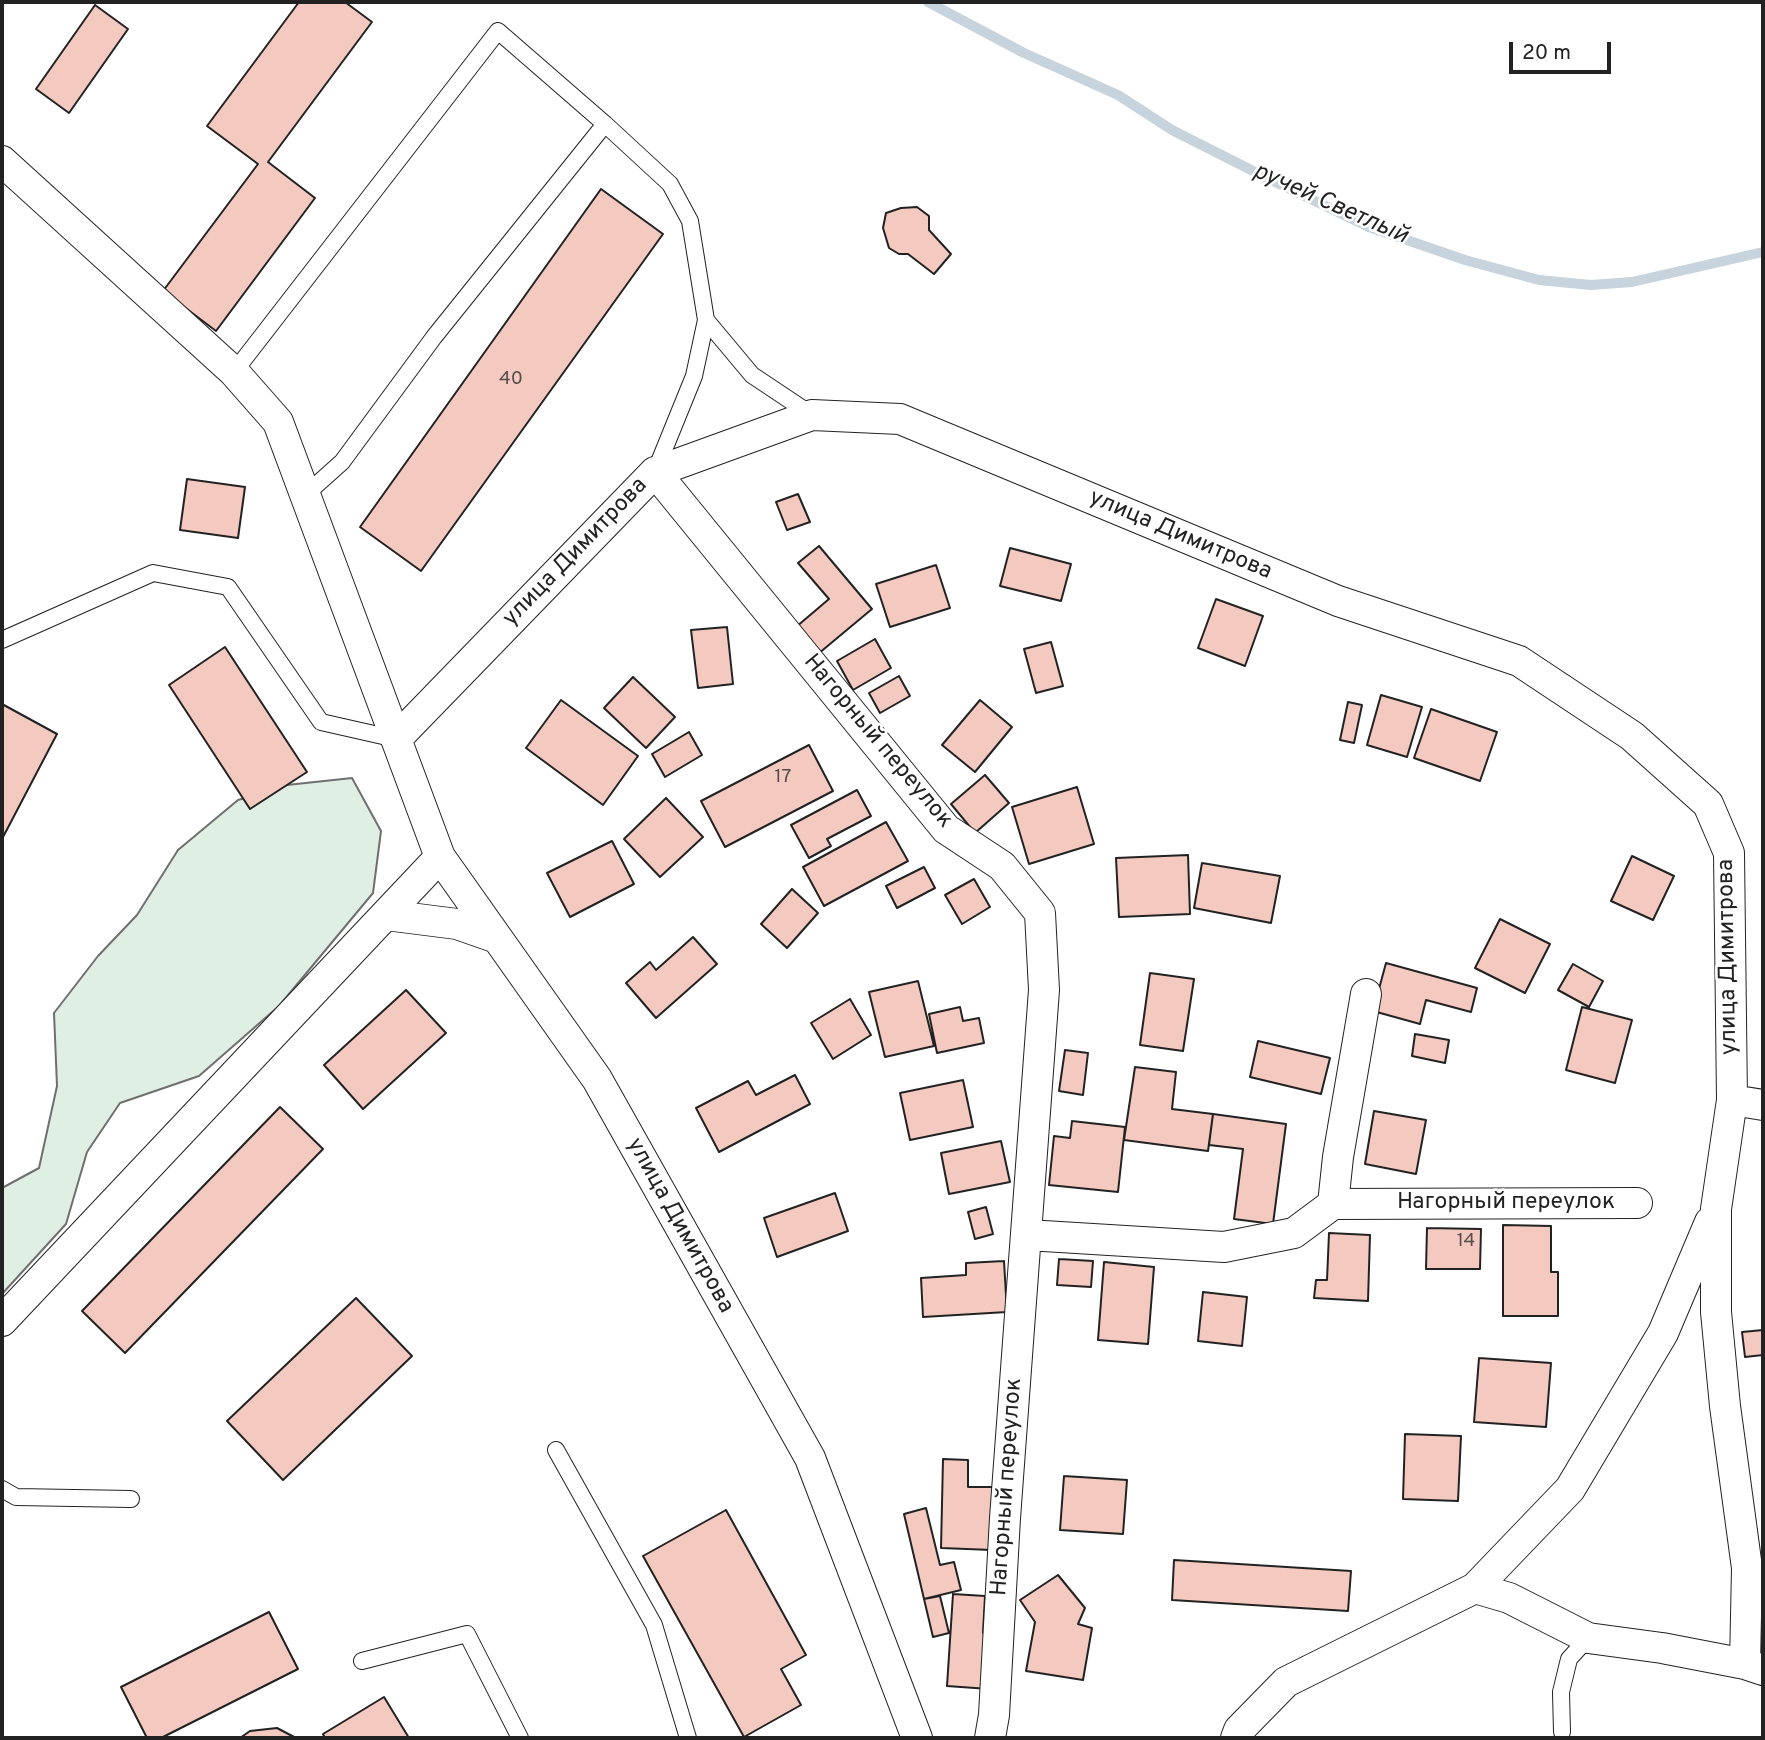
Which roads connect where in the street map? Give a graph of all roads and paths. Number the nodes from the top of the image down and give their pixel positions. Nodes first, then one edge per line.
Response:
1 (605, 124) junction
2 (2, 161) edge
3 (706, 320) junction
4 (234, 372) junction
5 (812, 415) junction
6 (655, 472) junction
7 (304, 496) junction
8 (2, 640) edge
9 (396, 739) junction
10 (440, 857) junction
11 (386, 915) junction
12 (497, 938) junction
13 (1366, 994) dead end
14 (1732, 1100) junction
15 (1763, 1105) edge
16 (1637, 1203) dead end
17 (1334, 1204) junction
18 (1716, 1209) junction
19 (1027, 1235) junction
20 (2, 1321) edge
21 (555, 1450) dead end
22 (2, 1489) edge
23 (131, 1499) dead end
24 (1475, 1588) junction
25 (1588, 1638) junction
26 (362, 1661) dead end
27 (1754, 1667) edge
28 (1562, 1732) dead end
29 (520, 1738) edge
30 (688, 1738) edge
31 (917, 1738) edge
32 (990, 1738) edge
33 (1236, 1738) edge

1 - 3 lane
1 - 4 lane
1 - 7 lane
2 - 4 street, улица Димитрова
3 - 5 lane
3 - 6 lane
4 - 7 street, улица Димитрова
5 - 6 street, улица Димитрова
5 - 14 street, улица Димитрова
6 - 9 street, улица Димитрова
6 - 19 street, Нагорный переулок
7 - 9 street, улица Димитрова
8 - 9 lane
9 - 10 street, улица Димитрова
10 - 11 street
10 - 12 street, улица Димитрова
11 - 12 street
11 - 20 street
12 - 31 street, улица Димитрова
13 - 17 street
14 - 15 street
14 - 18 street
16 - 17 street, Нагорный переулок
17 - 19 street
18 - 24 street
18 - 27 street
19 - 32 street, Нагорный переулок
21 - 30 lane
22 - 23 lane
24 - 25 street
24 - 33 street
25 - 27 street
25 - 28 lane
26 - 29 lane

